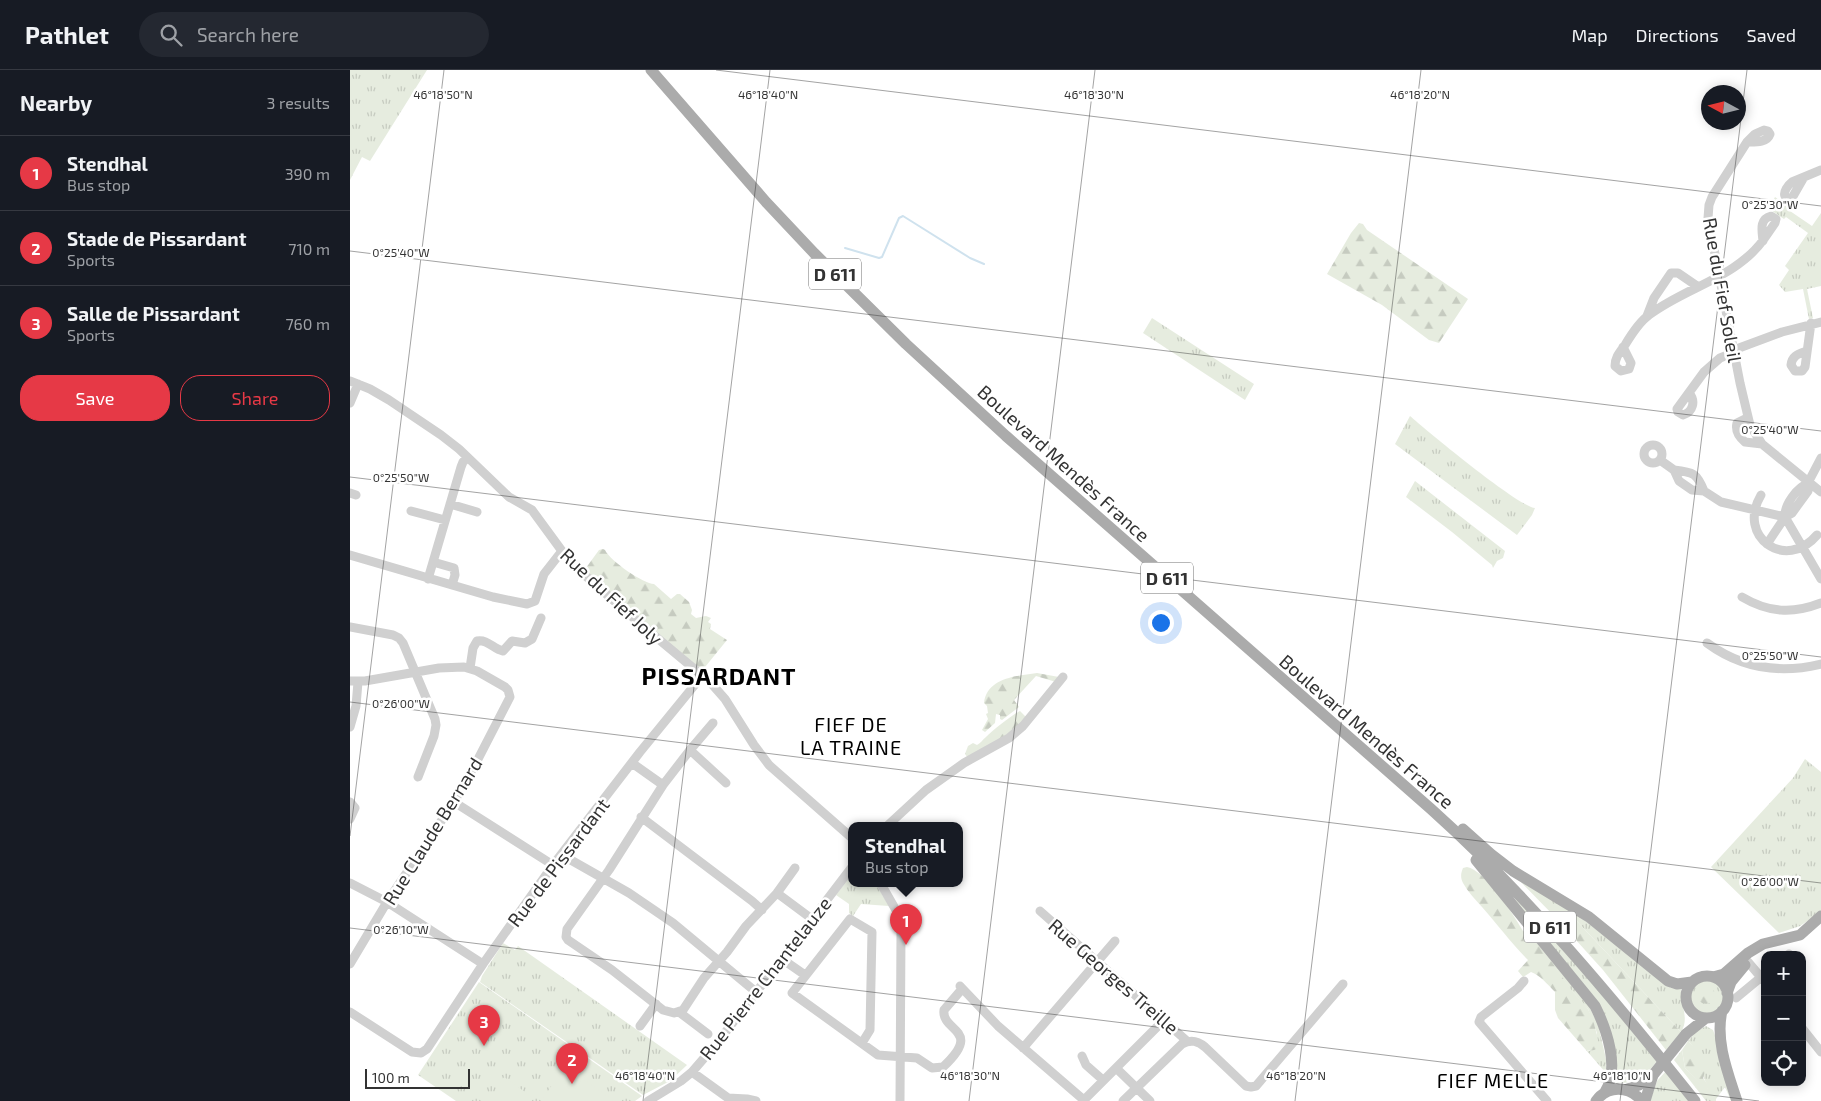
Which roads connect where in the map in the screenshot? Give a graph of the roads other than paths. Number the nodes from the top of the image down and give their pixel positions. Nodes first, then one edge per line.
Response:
1 (651, 70) edge
2 (658, 70) edge
3 (1747, 142) dead end
4 (1821, 170) edge
5 (1804, 177) dead end
6 (1763, 241) dead end
7 (1719, 276) junction
8 (1697, 286) junction
9 (1647, 316) junction
10 (1821, 322) edge
11 (1811, 323) junction
12 (1623, 348) dead end
13 (1733, 351) junction
14 (1807, 351) dead end
15 (354, 382) edge
16 (1689, 393) dead end
17 (350, 402) edge
18 (1747, 418) junction
19 (1762, 444) junction
20 (468, 458) junction
21 (1821, 458) edge
22 (1660, 460) dead end
23 (1821, 468) edge
24 (1674, 470) junction
25 (1811, 479) junction
26 (1704, 491) junction
27 (1821, 492) edge
28 (1761, 495) dead end
29 (450, 504) junction
30 (1754, 510) junction
31 (411, 511) dead end
32 (477, 512) dead end
33 (1786, 517) junction
34 (445, 520) junction
35 (1817, 535) dead end
36 (1767, 544) junction
37 (1804, 547) junction
38 (562, 551) junction
39 (350, 555) edge
40 (433, 562) junction
41 (428, 579) junction
42 (1821, 579) edge
43 (452, 585) junction
44 (1742, 597) dead end
45 (1821, 602) edge
46 (541, 618) dead end
47 (350, 627) edge
48 (1707, 643) dead end
49 (1821, 664) edge
50 (470, 668) junction
51 (417, 673) junction
52 (702, 676) junction
53 (1063, 677) dead end
54 (354, 682) edge
55 (714, 723) dead end
56 (350, 727) edge
57 (690, 750) junction
58 (632, 763) junction
59 (418, 777) dead end
60 (726, 783) dead end
61 (663, 785) junction
62 (350, 802) edge
63 (454, 802) junction
64 (1430, 809) junction
65 (642, 817) junction
66 (350, 819) edge
67 (891, 822) edge
68 (1452, 823) junction
69 (848, 834) edge
70 (562, 855) junction
71 (553, 865) junction
72 (795, 868) dead end
73 (848, 871) edge
74 (603, 878) junction
75 (350, 883) edge
76 (883, 887) edge
77 (777, 893) junction
78 (386, 902) junction
79 (762, 910) junction
80 (1040, 911) dead end
81 (1821, 916) edge
82 (812, 919) junction
83 (1821, 921) edge
84 (1115, 940) dead end
85 (782, 959) junction
86 (720, 960) junction
87 (1746, 960) junction
88 (1098, 961) junction
89 (350, 964) edge
90 (484, 964) junction
91 (805, 975) junction
92 (1761, 976) edge
93 (1713, 977) junction
94 (1761, 979) edge
95 (1524, 981) dead end
96 (1692, 982) junction
97 (1343, 984) dead end
98 (756, 992) junction
99 (1731, 996) junction
100 (656, 1004) junction
101 (1690, 1010) junction
102 (1722, 1011) junction
103 (350, 1012) edge
104 (679, 1012) junction
105 (1706, 1018) junction
106 (1164, 1020) junction
107 (640, 1026) dead end
108 (1806, 1033) edge
109 (708, 1034) dead end
110 (1686, 1034) junction
111 (1187, 1041) junction
112 (862, 1043) junction
113 (1023, 1048) junction
114 (1821, 1052) edge
115 (1660, 1054) junction
116 (1082, 1056) dead end
117 (899, 1058) junction
118 (1116, 1068) junction
119 (692, 1072) junction
120 (1653, 1075) junction
121 (1103, 1080) junction
122 (1136, 1088) junction
123 (1625, 1090) junction
124 (1605, 1092) junction
125 (648, 1101) edge
126 (756, 1101) edge
127 (900, 1101) edge
128 (1084, 1101) edge
129 (1123, 1101) edge
130 (1150, 1101) edge
131 (1546, 1101) edge
132 (1596, 1101) edge
133 (1644, 1101) edge
134 (1695, 1101) edge
135 (1701, 1101) edge
136 (1737, 1101) edge

1 - 64 main road, Boulevard Mendès France / D 611
2 - 68 main road, Boulevard Mendès France / D 611
3 - 7 street, Rue du Fief Soleil
4 - 5 street
6 - 7 street
7 - 8 street
7 - 13 street, Rue du Fief Soleil
8 - 9 street
8 - 9 street
9 - 12 street
10 - 11 street
11 - 13 street
11 - 14 street
13 - 16 street
13 - 18 street, Rue du Fief Soleil
15 - 17 street
15 - 20 street, Rue du Fief Joly
18 - 19 street, Rue du Fief Soleil
18 - 19 street, Rue du Fief Soleil
19 - 25 street, Rue du Fief Soleil
20 - 29 street
20 - 38 street, Rue du Fief Joly
21 - 25 street
22 - 24 street
23 - 25 street
24 - 26 street
24 - 26 street
25 - 27 street, Rue du Fief Soleil
25 - 33 street
26 - 30 street
28 - 30 street
29 - 32 street
29 - 34 street
30 - 33 street
30 - 36 street
31 - 34 street
33 - 36 street
33 - 37 street
34 - 40 street
35 - 37 street
36 - 37 street
37 - 42 street
38 - 43 street
38 - 52 street, Rue du Fief Joly
39 - 41 street
40 - 41 street
40 - 43 street
41 - 43 street
44 - 45 street
46 - 50 street
47 - 51 street
48 - 49 street
50 - 51 street
50 - 63 street, Rue Claude Bernard
51 - 54 street
51 - 59 street
52 - 58 street, Rue de Pissardant
52 - 69 street, Rue du Fief Joly
53 - 67 street
54 - 56 street
55 - 57 street
57 - 60 street
57 - 61 street
58 - 61 street
58 - 70 street, Rue de Pissardant
61 - 65 street
62 - 66 street
63 - 71 street
63 - 78 street, Rue Claude Bernard
64 - 115 main road, Boulevard Mendès France / D 611
64 - 124 main road
65 - 74 street
65 - 79 street
68 - 96 main road
68 - 115 main road, Boulevard Mendès France / D 611
70 - 71 street, Rue de Pissardant
70 - 74 street
71 - 90 street, Rue de Pissardant
72 - 77 street
73 - 82 street, Rue Pierre Chantelauze
74 - 86 street
74 - 100 street
75 - 78 street
76 - 117 street
77 - 79 street
77 - 82 street
78 - 89 street, Rue Claude Bernard
78 - 90 street
79 - 86 street
80 - 88 street, Rue Georges Treille
81 - 87 main road
82 - 85 street, Rue Pierre Chantelauze
83 - 87 main road
84 - 88 street
85 - 91 street
85 - 98 street, Rue Pierre Chantelauze
86 - 98 street
86 - 104 street
87 - 92 street
87 - 93 main road
87 - 99 main road
88 - 106 street, Rue Georges Treille
88 - 113 street
90 - 103 street, Rue de Pissardant
91 - 112 street
91 - 112 street
93 - 96 main road
93 - 99 main road
94 - 99 street
95 - 131 street
96 - 101 main road
97 - 111 street, Rue Georges Treille
98 - 119 street, Rue Pierre Chantelauze
99 - 102 main road
100 - 104 street
100 - 107 street
101 - 105 main road
101 - 110 main road
102 - 105 main road
102 - 136 main road
104 - 109 street
105 - 110 main road
106 - 111 street, Rue Georges Treille
106 - 118 street
108 - 114 street
110 - 120 main road, bridge
111 - 122 street
112 - 117 street
113 - 117 street
113 - 128 street
115 - 134 main road, D 611
115 - 135 main road, D 611
116 - 121 street
117 - 127 street
118 - 121 street
118 - 122 street
119 - 125 street, Rue Pierre Chantelauze
119 - 126 street
120 - 123 main road
120 - 133 main road
121 - 128 street
122 - 129 street
122 - 130 street
123 - 124 main road
123 - 133 main road
124 - 132 main road

